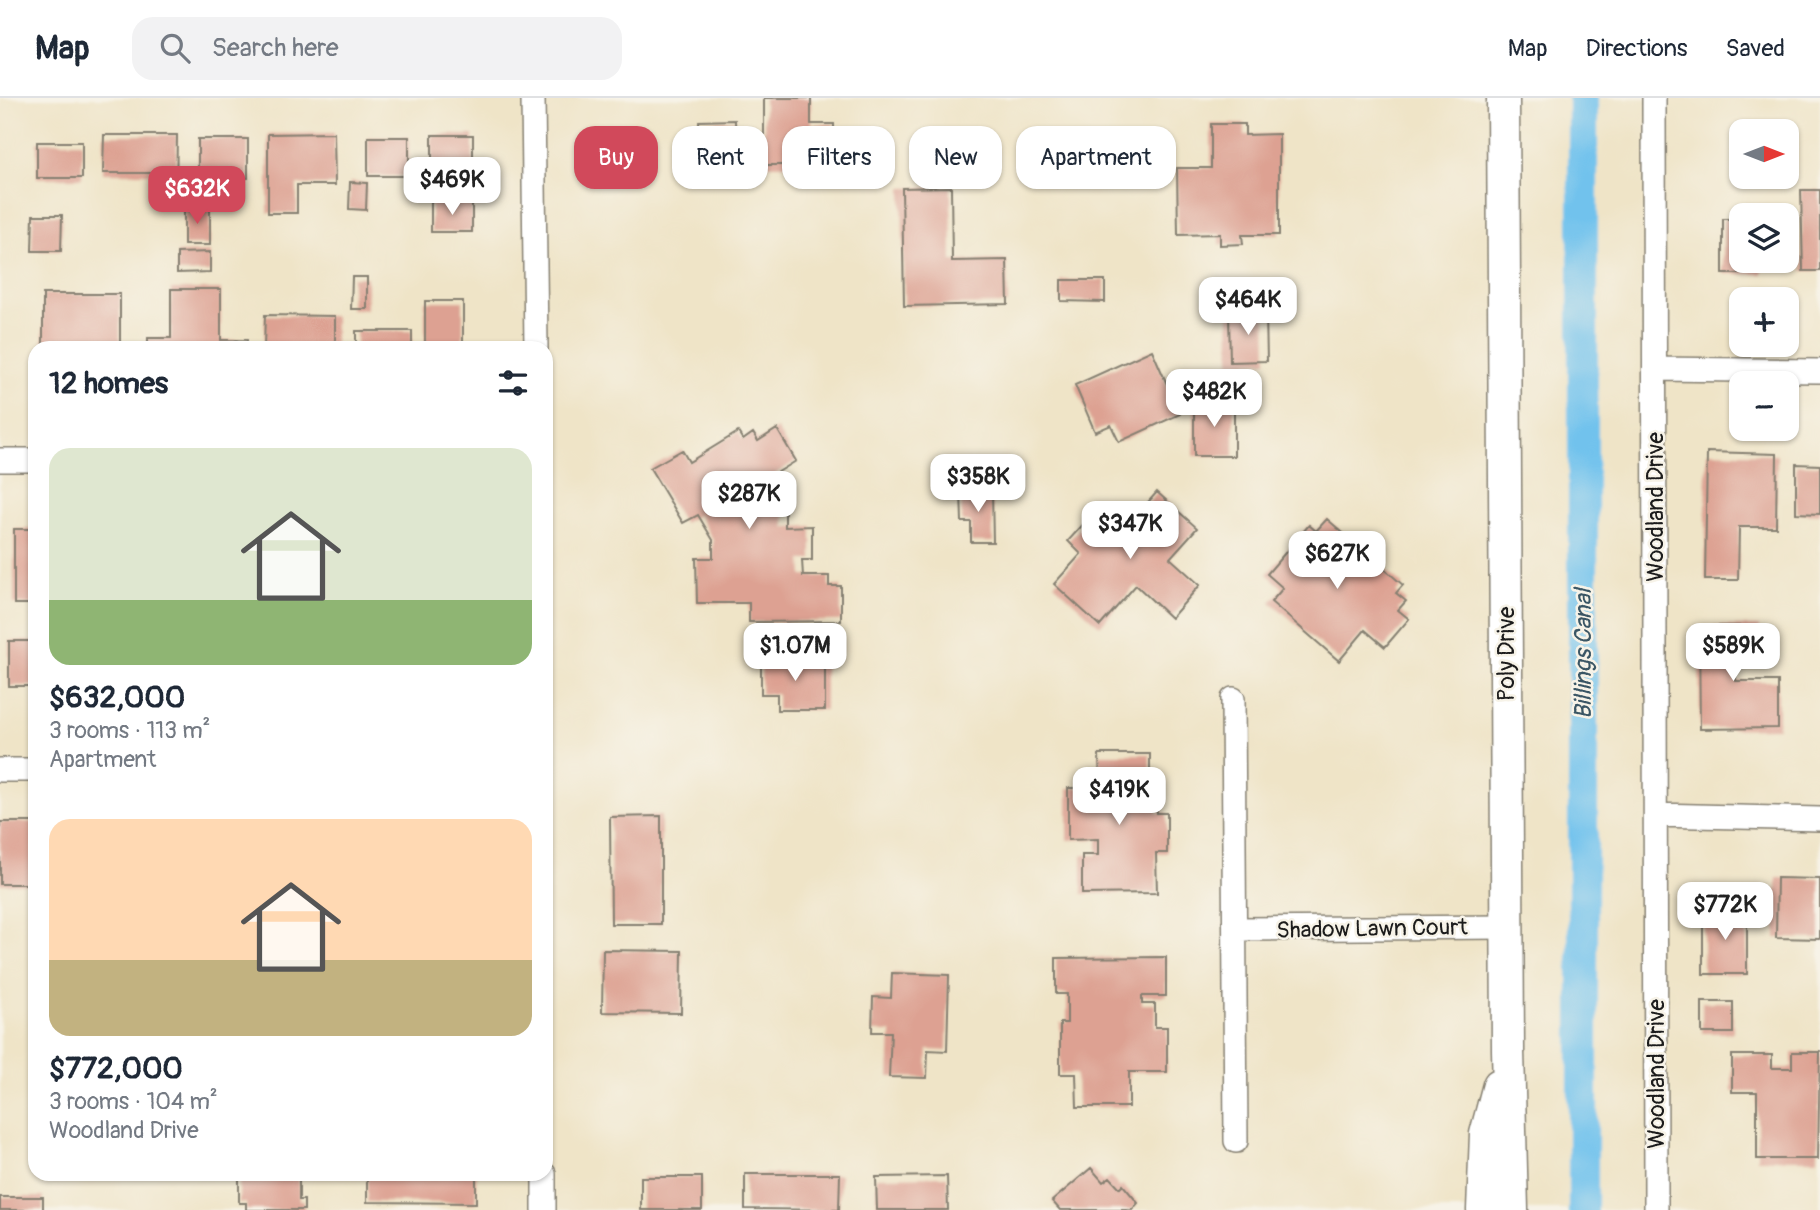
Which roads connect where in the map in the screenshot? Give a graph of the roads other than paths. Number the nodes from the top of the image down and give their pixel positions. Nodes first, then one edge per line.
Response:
1 (533, 98) edge
2 (1503, 98) edge
3 (1654, 98) edge
4 (536, 341) edge
5 (1655, 369) junction
6 (1820, 371) edge
7 (0, 460) edge
8 (28, 460) edge
9 (1233, 699) dead end
10 (0, 769) edge
11 (28, 769) edge
12 (1656, 815) junction
13 (1820, 820) edge
14 (1507, 927) junction
15 (1236, 929) junction
16 (1508, 1050) junction
17 (1236, 1141) dead end
18 (544, 1181) edge
19 (544, 1210) edge
20 (1483, 1210) edge
21 (1512, 1210) edge
22 (1656, 1210) edge

1 - 4 street
2 - 14 street, Poly Drive
3 - 5 street, Woodland Drive
5 - 6 street
5 - 12 street, Woodland Drive
7 - 8 street
9 - 15 street
10 - 11 street
12 - 13 street
12 - 22 street, Woodland Drive
14 - 15 street, Shadow Lawn Court
14 - 16 street, Poly Drive
15 - 17 street
16 - 20 street
16 - 21 street, Poly Drive
18 - 19 street

